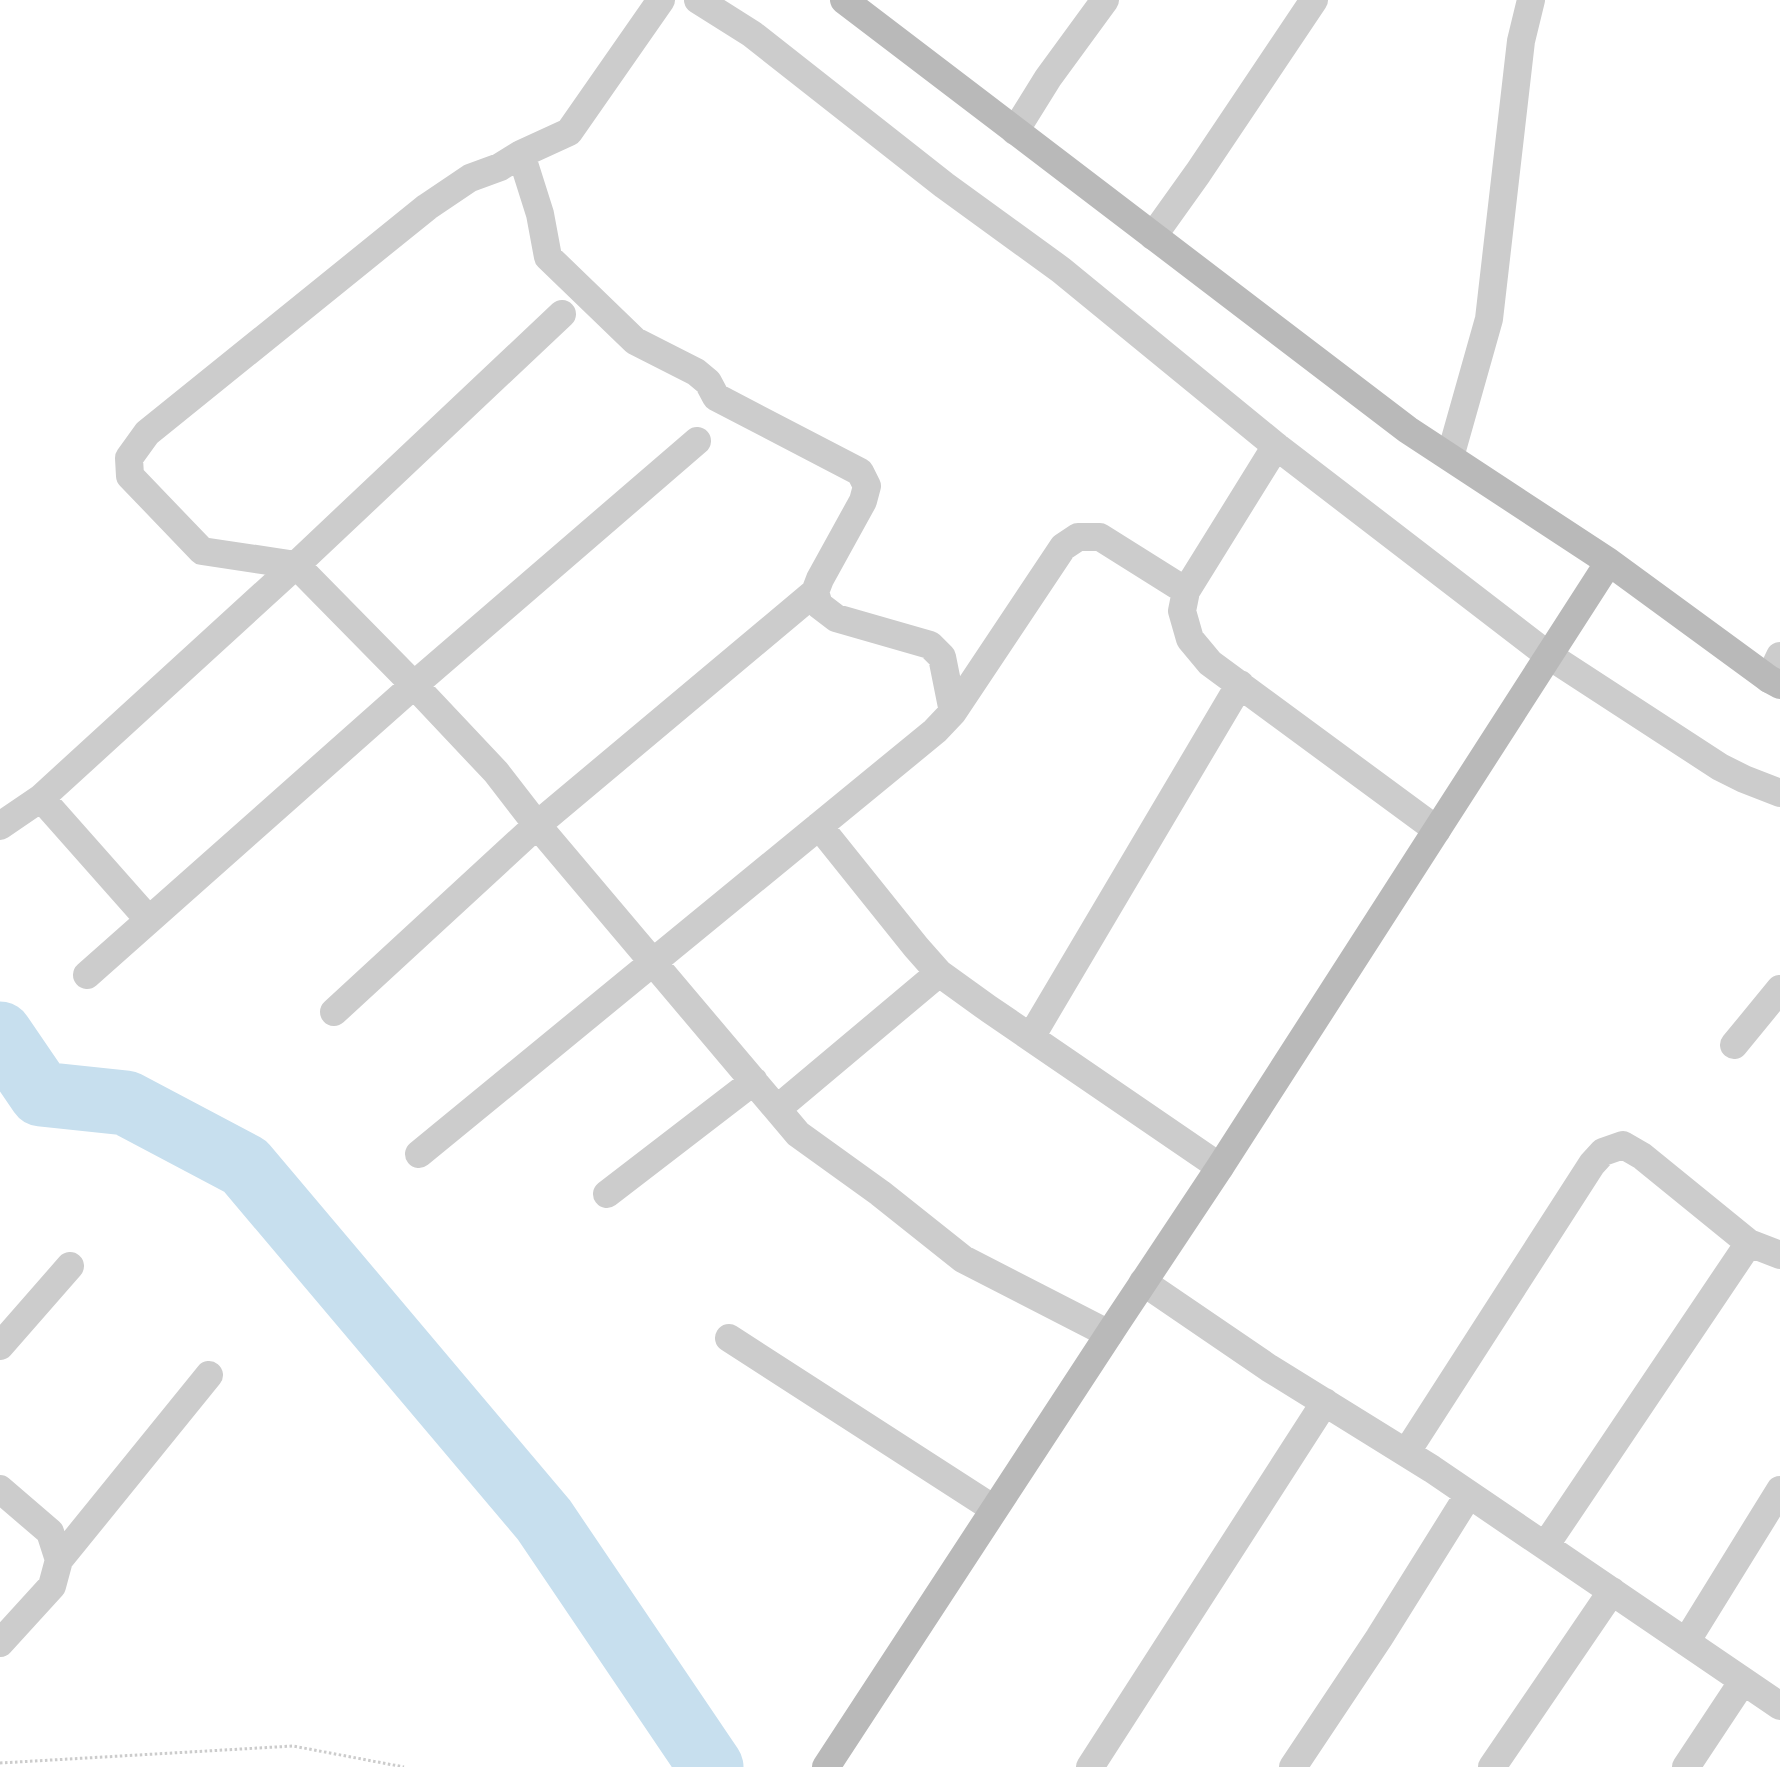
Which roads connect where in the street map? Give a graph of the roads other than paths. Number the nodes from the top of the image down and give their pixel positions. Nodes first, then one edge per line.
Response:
1 (661, 0) edge
2 (698, 0) edge
3 (844, 0) edge
4 (1105, 0) edge
5 (1314, 0) edge
6 (1531, 0) edge
7 (1015, 131) junction
8 (522, 154) junction
9 (1153, 236) junction
10 (562, 314) dead end
11 (697, 441) dead end
12 (1276, 446) junction
13 (1450, 457) junction
14 (1609, 562) junction
15 (296, 565) junction
16 (1186, 591) junction
17 (815, 592) junction
18 (1548, 655) junction
19 (1776, 674) edge
20 (1240, 684) junction
21 (414, 685) junction
22 (952, 712) junction
23 (1780, 793) edge
24 (41, 798) junction
25 (537, 825) junction
26 (0, 826) edge
27 (819, 826) junction
28 (1437, 830) junction
29 (150, 920) junction
30 (653, 962) junction
31 (939, 972) junction
32 (87, 975) dead end
33 (1780, 989) edge
34 (334, 1012) dead end
35 (1031, 1038) junction
36 (1734, 1045) dead end
37 (754, 1081) junction
38 (777, 1109) junction
39 (419, 1154) dead end
40 (1220, 1167) junction
41 (607, 1194) dead end
42 (1748, 1242) junction
43 (1780, 1255) edge
44 (70, 1266) dead end
45 (1143, 1282) junction
46 (1109, 1334) junction
47 (729, 1338) dead end
48 (0, 1346) edge
49 (209, 1375) dead end
50 (1324, 1402) junction
51 (1406, 1453) junction
52 (0, 1489) edge
53 (1780, 1490) edge
54 (1469, 1494) junction
55 (994, 1509) junction
56 (1545, 1546) junction
57 (59, 1560) junction
58 (1612, 1591) junction
59 (1686, 1642) junction
60 (0, 1643) edge
61 (1744, 1681) junction
62 (1780, 1706) edge
63 (826, 1767) edge
64 (1090, 1767) edge
65 (1293, 1767) edge
66 (1492, 1767) edge
67 (1686, 1767) edge

1 - 8 street
2 - 12 street
3 - 7 street
4 - 7 street
5 - 9 street
6 - 13 street
7 - 9 street
8 - 15 street
8 - 17 street
9 - 13 street
10 - 15 street
11 - 21 street
12 - 16 street
12 - 18 street
13 - 14 street
14 - 18 street
14 - 19 street
15 - 21 street
15 - 24 street
16 - 20 street
16 - 22 street
17 - 22 street
17 - 25 street
18 - 23 street
18 - 28 street
20 - 28 street
20 - 35 street
21 - 25 street
21 - 29 street
22 - 27 street
24 - 26 street
24 - 29 street
25 - 30 street
25 - 34 street
27 - 30 street
27 - 31 street
28 - 40 street
29 - 32 street
30 - 37 street
30 - 39 street
31 - 35 street
31 - 38 street
33 - 36 street
35 - 40 street
37 - 38 street
37 - 41 street
38 - 46 street
40 - 45 street
42 - 43 street
42 - 51 street
42 - 56 street
44 - 48 street
45 - 46 street
45 - 50 street
46 - 55 street
47 - 55 street
49 - 57 street
50 - 51 street
50 - 64 street
51 - 54 street
52 - 57 street
53 - 59 street
54 - 56 street
54 - 65 street
55 - 63 street
56 - 58 street
57 - 60 street
58 - 59 street
58 - 66 street
59 - 61 street
61 - 62 street
61 - 67 street

